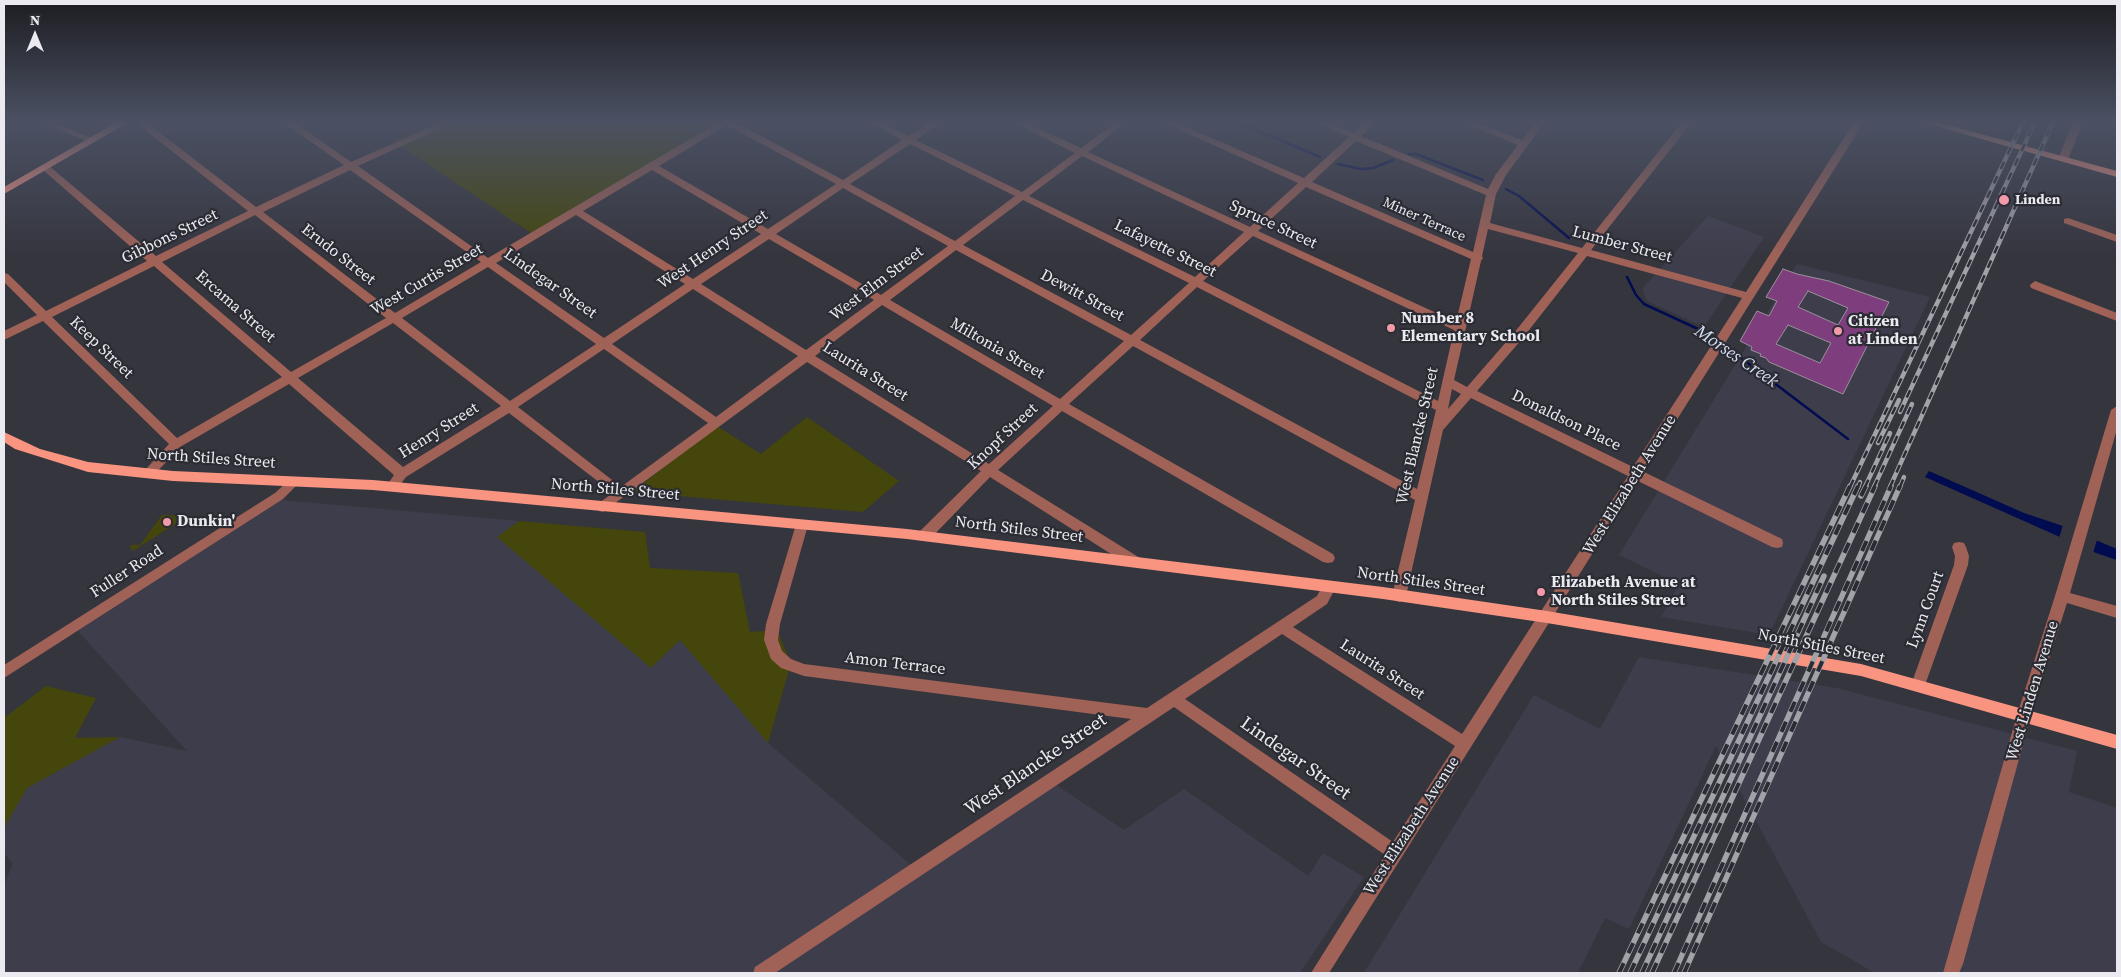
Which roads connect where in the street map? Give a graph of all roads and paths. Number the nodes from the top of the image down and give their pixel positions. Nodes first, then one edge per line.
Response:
1 (45, 167) edge
2 (44, 168) edge
3 (199, 168) edge
4 (348, 168) edge
5 (353, 168) edge
6 (649, 168) edge
7 (655, 168) edge
8 (812, 168) edge
9 (867, 168) edge
10 (965, 168) edge
11 (1061, 168) edge
12 (1116, 168) edge
13 (1270, 168) edge
14 (1322, 168) edge
15 (1428, 168) edge
16 (1506, 168) edge
17 (1651, 168) edge
18 (1832, 168) edge
19 (2094, 168) edge
20 (2117, 174) edge
21 (1305, 183) junction
22 (842, 184) junction
23 (4, 191) edge
24 (1491, 194) junction
25 (1022, 196) junction
26 (256, 211) junction
27 (576, 211) junction
28 (2068, 221) dead end
29 (1486, 225) junction
30 (1252, 231) junction
31 (768, 234) junction
32 (2117, 239) edge
33 (955, 246) junction
34 (1585, 252) junction
35 (1478, 258) junction
36 (156, 261) junction
37 (488, 262) junction
38 (4, 276) edge
39 (1196, 282) junction
40 (692, 284) junction
41 (2035, 285) dead end
42 (1749, 296) junction
43 (882, 300) junction
44 (45, 316) junction
45 (2117, 317) edge
46 (394, 318) junction
47 (1461, 329) junction
48 (4, 336) edge
49 (1131, 342) junction
50 (603, 343) junction
51 (807, 356) junction
52 (290, 377) junction
53 (1448, 382) junction
54 (1471, 392) junction
55 (1061, 405) junction
56 (509, 407) junction
57 (1442, 408) junction
58 (2117, 410) edge
59 (717, 423) junction
60 (1437, 429) junction
61 (4, 436) edge
62 (176, 444) junction
63 (989, 471) junction
64 (150, 472) junction
65 (1637, 473) junction
66 (402, 474) junction
67 (293, 482) junction
68 (612, 486) dead end
69 (392, 488) junction
70 (1421, 497) junction
71 (603, 507) junction
72 (802, 525) junction
73 (924, 536) junction
74 (1777, 543) dead end
75 (1959, 547) dead end
76 (1328, 558) dead end
77 (1135, 562) junction
78 (1330, 586) junction
79 (1399, 596) junction
80 (2062, 596) junction
81 (2117, 612) edge
82 (1547, 617) junction
83 (1281, 626) junction
84 (4, 672) edge
85 (1918, 684) junction
86 (1173, 698) junction
87 (1148, 715) junction
88 (2024, 715) junction
89 (2117, 742) edge
90 (1465, 744) junction
91 (1395, 853) junction
92 (761, 973) edge
93 (1319, 973) edge
94 (1951, 973) edge

1 - 36 street, Ercama Street
2 - 23 main road
3 - 26 street, Erudo Street
4 - 26 street, Gibbons Street
5 - 37 street, Lindegar Street
6 - 27 street, West Curtis Street
7 - 31 street, Miltonia Street
8 - 22 street, Dewitt Street
9 - 22 street, West Henry Street
10 - 25 street, Lafayette Street
11 - 25 street, West Elm Street
12 - 30 street, Spruce Street
13 - 21 street, Miner Terrace
14 - 21 street, Knopf Street
15 - 24 street
16 - 24 street, West Blancke Street
17 - 34 street
18 - 42 street, West Elizabeth Avenue
19 - 20 main road
21 - 30 street, Knopf Street
21 - 35 street, Miner Terrace
22 - 31 street, West Henry Street
22 - 33 street, Dewitt Street
24 - 29 street, West Blancke Street
25 - 33 street, West Elm Street
25 - 39 street, Lafayette Street
26 - 36 street, Gibbons Street
26 - 46 street, Erudo Street
27 - 37 street, West Curtis Street
27 - 40 street, Laurita Street
28 - 32 street
29 - 34 street, Lumber Street
29 - 35 street, West Blancke Street
30 - 39 street, Knopf Street
30 - 47 street, Spruce Street
31 - 40 street, West Henry Street
31 - 43 street, Miltonia Street
33 - 43 street, West Elm Street
33 - 49 street, Dewitt Street
34 - 42 street, Lumber Street
34 - 54 street
35 - 47 street, West Blancke Street
36 - 44 street, Gibbons Street
36 - 52 street, Ercama Street
37 - 46 street, West Curtis Street
37 - 50 street, Lindegar Street
38 - 44 street, Keep Street
39 - 49 street, Knopf Street
39 - 57 street, Lafayette Street
40 - 50 street, West Henry Street
40 - 51 street, Laurita Street
41 - 45 street
42 - 65 street, West Elizabeth Avenue
43 - 51 street, West Elm Street
43 - 55 street, Miltonia Street
44 - 48 street, Gibbons Street
44 - 62 street, Keep Street
46 - 52 street, West Curtis Street
46 - 56 street, Erudo Street
47 - 53 street, West Blancke Street
49 - 55 street, Knopf Street
49 - 70 street, Dewitt Street
50 - 56 street, West Henry Street
50 - 59 street, Lindegar Street
51 - 59 street, West Elm Street
51 - 63 street, Laurita Street
52 - 62 street, West Curtis Street
52 - 66 street, Ercama Street
53 - 54 street, Donaldson Place
53 - 57 street, West Blancke Street
54 - 60 street
54 - 65 street, Donaldson Place
55 - 63 street, Knopf Street
55 - 76 street, Miltonia Street
56 - 66 street, Henry Street
56 - 68 street, Erudo Street
57 - 60 street, West Blancke Street
58 - 80 street, West Linden Avenue
59 - 71 street, West Elm Street
60 - 70 street, West Blancke Street
61 - 64 main road, North Stiles Street
62 - 64 street, West Curtis Street
63 - 73 street, Knopf Street
63 - 77 street, Laurita Street
64 - 67 main road, North Stiles Street
65 - 74 street, Donaldson Place
65 - 82 street, West Elizabeth Avenue
66 - 69 street, Henry Street
67 - 69 main road, North Stiles Street
67 - 84 street, Fuller Road
69 - 71 main road, North Stiles Street
70 - 79 street, West Blancke Street
71 - 72 main road, North Stiles Street
72 - 73 main road, North Stiles Street
72 - 87 street, Amon Terrace
73 - 77 main road, North Stiles Street
75 - 85 street, Lynn Court
77 - 78 main road, North Stiles Street
78 - 79 main road, North Stiles Street
78 - 83 street, West Blancke Street
79 - 82 main road, North Stiles Street
80 - 81 street
80 - 88 street, West Linden Avenue
82 - 85 main road, North Stiles Street
82 - 90 street, West Elizabeth Avenue
83 - 86 street, West Blancke Street
83 - 90 street, Laurita Street
85 - 88 main road, North Stiles Street
86 - 87 street, West Blancke Street
86 - 91 street, Lindegar Street
87 - 92 street, West Blancke Street
88 - 89 main road, North Stiles Street
88 - 94 street, West Linden Avenue
90 - 91 street, West Elizabeth Avenue
91 - 93 street, West Elizabeth Avenue

